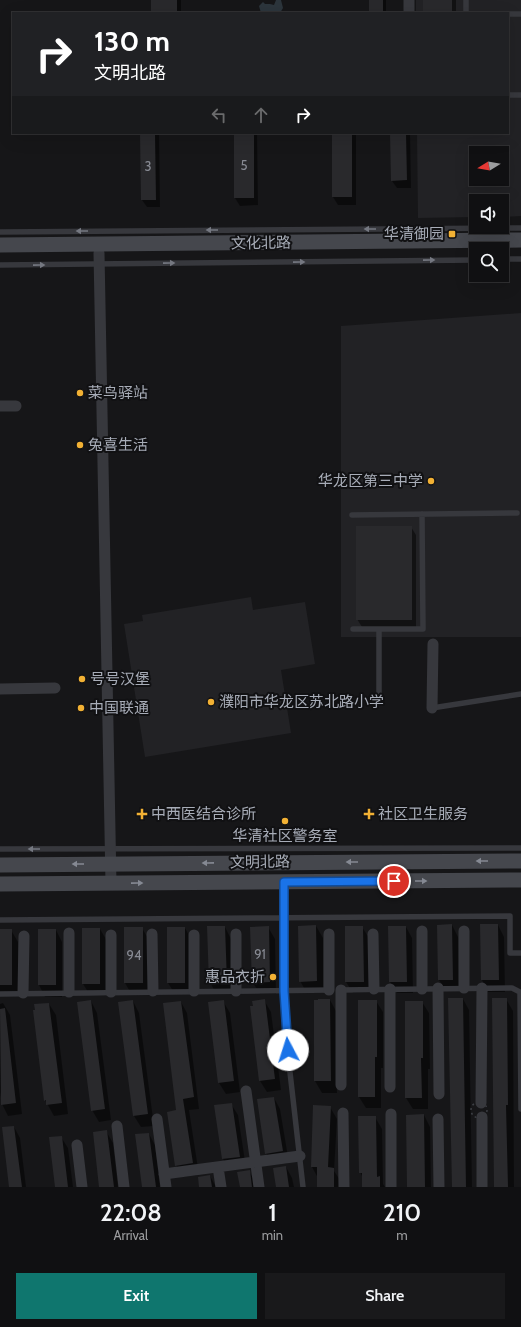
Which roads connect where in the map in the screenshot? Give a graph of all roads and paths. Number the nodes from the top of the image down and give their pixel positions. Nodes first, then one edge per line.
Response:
1 (409, 0) edge
2 (466, 0) edge
3 (409, 12) edge
4 (466, 12) edge
5 (509, 14) edge
6 (521, 14) edge
7 (509, 95) edge
8 (521, 95) edge
9 (521, 228) edge
10 (0, 232) edge
11 (521, 240) edge
12 (0, 245) edge
13 (521, 249) edge
14 (469, 250) edge
15 (509, 250) edge
16 (0, 254) edge
17 (99, 259) junction
18 (509, 259) edge
19 (521, 259) edge
20 (469, 260) edge
21 (0, 265) edge
22 (0, 406) edge
23 (16, 406) dead end
24 (517, 513) dead end
25 (422, 514) junction
26 (352, 515) dead end
27 (353, 629) dead end
28 (379, 629) junction
29 (433, 644) dead end
30 (55, 688) dead end
31 (0, 689) edge
32 (521, 694) edge
33 (379, 700) dead end
34 (432, 708) joint
35 (111, 848) junction
36 (521, 848) edge
37 (0, 849) edge
38 (521, 860) edge
39 (111, 864) junction
40 (0, 865) edge
41 (521, 880) edge
42 (284, 882) junction
43 (0, 884) edge
44 (111, 884) junction
45 (283, 918) junction
46 (0, 920) edge
47 (422, 931) dead end
48 (464, 931) dead end
49 (70, 932) dead end
50 (152, 934) dead end
51 (236, 934) dead end
52 (329, 934) dead end
53 (373, 934) dead end
54 (111, 935) dead end
55 (194, 935) dead end
56 (24, 936) dead end
57 (521, 953) edge
58 (438, 988) junction
59 (464, 988) junction
60 (482, 988) junction
61 (374, 989) junction
62 (390, 989) junction
63 (422, 989) junction
64 (329, 990) junction
65 (341, 990) junction
66 (153, 991) junction
67 (194, 991) junction
68 (236, 991) junction
69 (284, 991) junction
70 (69, 992) junction
71 (111, 992) junction
72 (23, 993) junction
73 (0, 994) edge
74 (341, 1085) dead end
75 (390, 1087) dead end
76 (246, 1091) dead end
77 (439, 1094) dead end
78 (482, 1103) dead end
79 (521, 1109) edge
80 (343, 1113) dead end
81 (391, 1114) dead end
82 (482, 1117) dead end
83 (157, 1119) dead end
84 (438, 1119) dead end
85 (117, 1126) dead end
86 (77, 1145) dead end
87 (300, 1156) junction
88 (256, 1162) junction
89 (218, 1167) junction
90 (164, 1174) junction
91 (82, 1187) edge
92 (124, 1187) edge
93 (166, 1187) edge
94 (221, 1187) edge
95 (259, 1187) edge
96 (304, 1187) edge
97 (344, 1187) edge
98 (391, 1187) edge
99 (439, 1187) edge
100 (482, 1187) edge

1 - 3 street
2 - 4 lane
5 - 6 lane
7 - 8 lane
9 -> 10 lane
11 - 12 street, 文化北路
13 - 15 street
14 - 17 street, 文化北路
16 - 17 street, 文化北路
17 -> 20 lane
21 -> 17 lane
17 - 35 street
18 - 19 lane
22 - 23 street
24 - 25 lane
25 - 26 lane
25 - 28 lane
27 - 28 lane
28 - 33 lane
29 - 34 street
30 - 31 street
32 - 34 lane
35 - 36 lane
35 -> 37 lane
35 - 39 street
38 -> 39 street, 文明北路
39 -> 40 street, 文明北路
39 - 44 street
42 -> 41 street, 文明北路
44 -> 42 street, 文明北路
42 - 45 lane
43 - 44 street, 文明北路
45 - 46 lane
45 - 57 lane
45 - 69 lane
47 - 63 street
48 - 59 street
49 - 70 street
50 - 66 street
51 - 68 street
52 - 64 street
53 - 61 street
54 - 71 street
55 - 67 street
56 - 72 street
58 - 59 lane
58 - 63 lane
58 - 77 street
59 - 60 lane
60 - 78 street
60 - 79 lane
61 - 62 lane
61 - 65 lane
62 - 63 lane
62 - 75 street
64 - 65 lane
64 - 69 lane
65 - 74 street
66 - 67 lane
66 - 71 lane
67 - 68 lane
68 - 69 lane
69 - 87 lane
70 - 71 lane
70 - 72 lane
72 - 73 lane
76 - 88 street
80 - 97 street
81 - 98 street
82 - 100 street
83 - 90 street
84 - 99 street
85 - 92 street
86 - 91 street
87 - 88 street
87 - 96 lane
88 - 89 street
88 - 95 street
89 - 90 street
89 - 94 street
90 - 93 street

